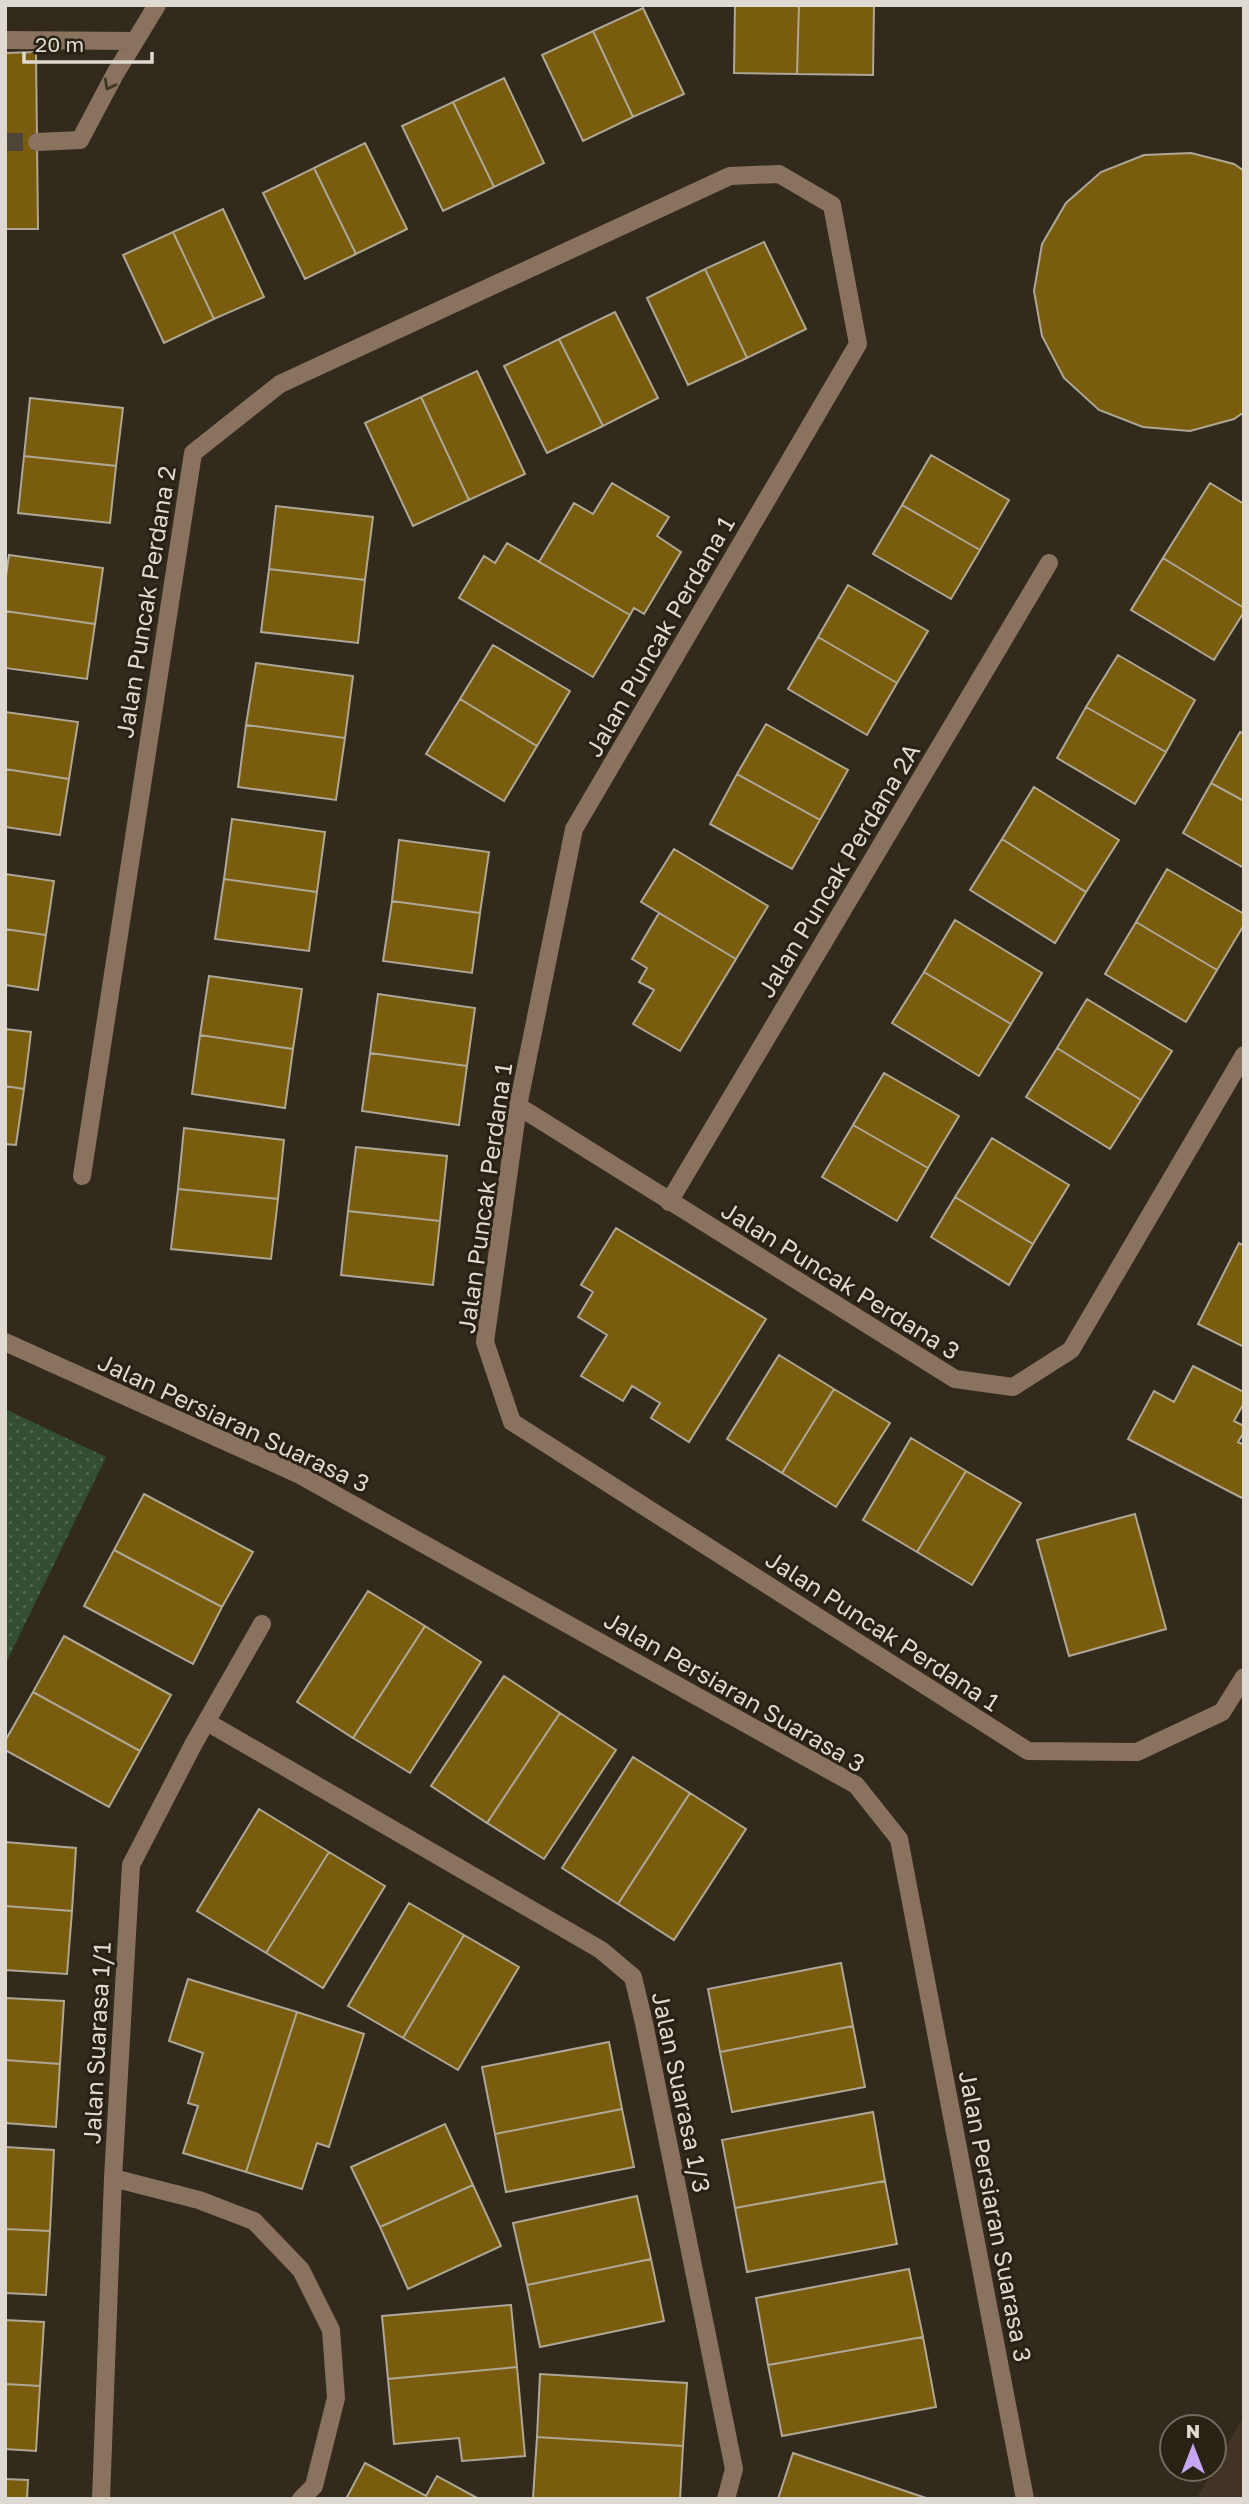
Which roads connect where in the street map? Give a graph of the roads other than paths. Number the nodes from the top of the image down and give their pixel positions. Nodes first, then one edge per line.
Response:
1 (157, 5) edge
2 (5, 40) edge
3 (135, 41) junction
4 (37, 142) tunnel mouth
5 (832, 205) joint
6 (1049, 563) dead end
7 (1244, 1055) edge
8 (518, 1106) junction
9 (82, 1176) dead end
10 (668, 1202) junction
11 (5, 1342) edge
12 (262, 1624) dead end
13 (1244, 1677) edge
14 (207, 1722) junction
15 (113, 2178) junction
16 (101, 2499) edge
17 (301, 2499) edge
18 (726, 2499) edge
19 (1025, 2499) edge

1 - 3 street
2 - 3 street
3 -> 4 street
5 - 8 street, Jalan Puncak Perdana 1
5 - 9 street, Jalan Puncak Perdana 2
6 - 10 street, Jalan Puncak Perdana 2A
7 - 10 street, Jalan Puncak Perdana 3
8 - 10 street, Jalan Puncak Perdana 3
8 - 13 street, Jalan Puncak Perdana 1
11 - 19 street, Jalan Persiaran Suarasa 3
12 - 14 street, Jalan Suarasa 1/1
14 - 15 street, Jalan Suarasa 1/1
14 - 18 street, Jalan Suarasa 1/3
15 - 16 street, Jalan Suarasa 1/1
15 - 17 street

